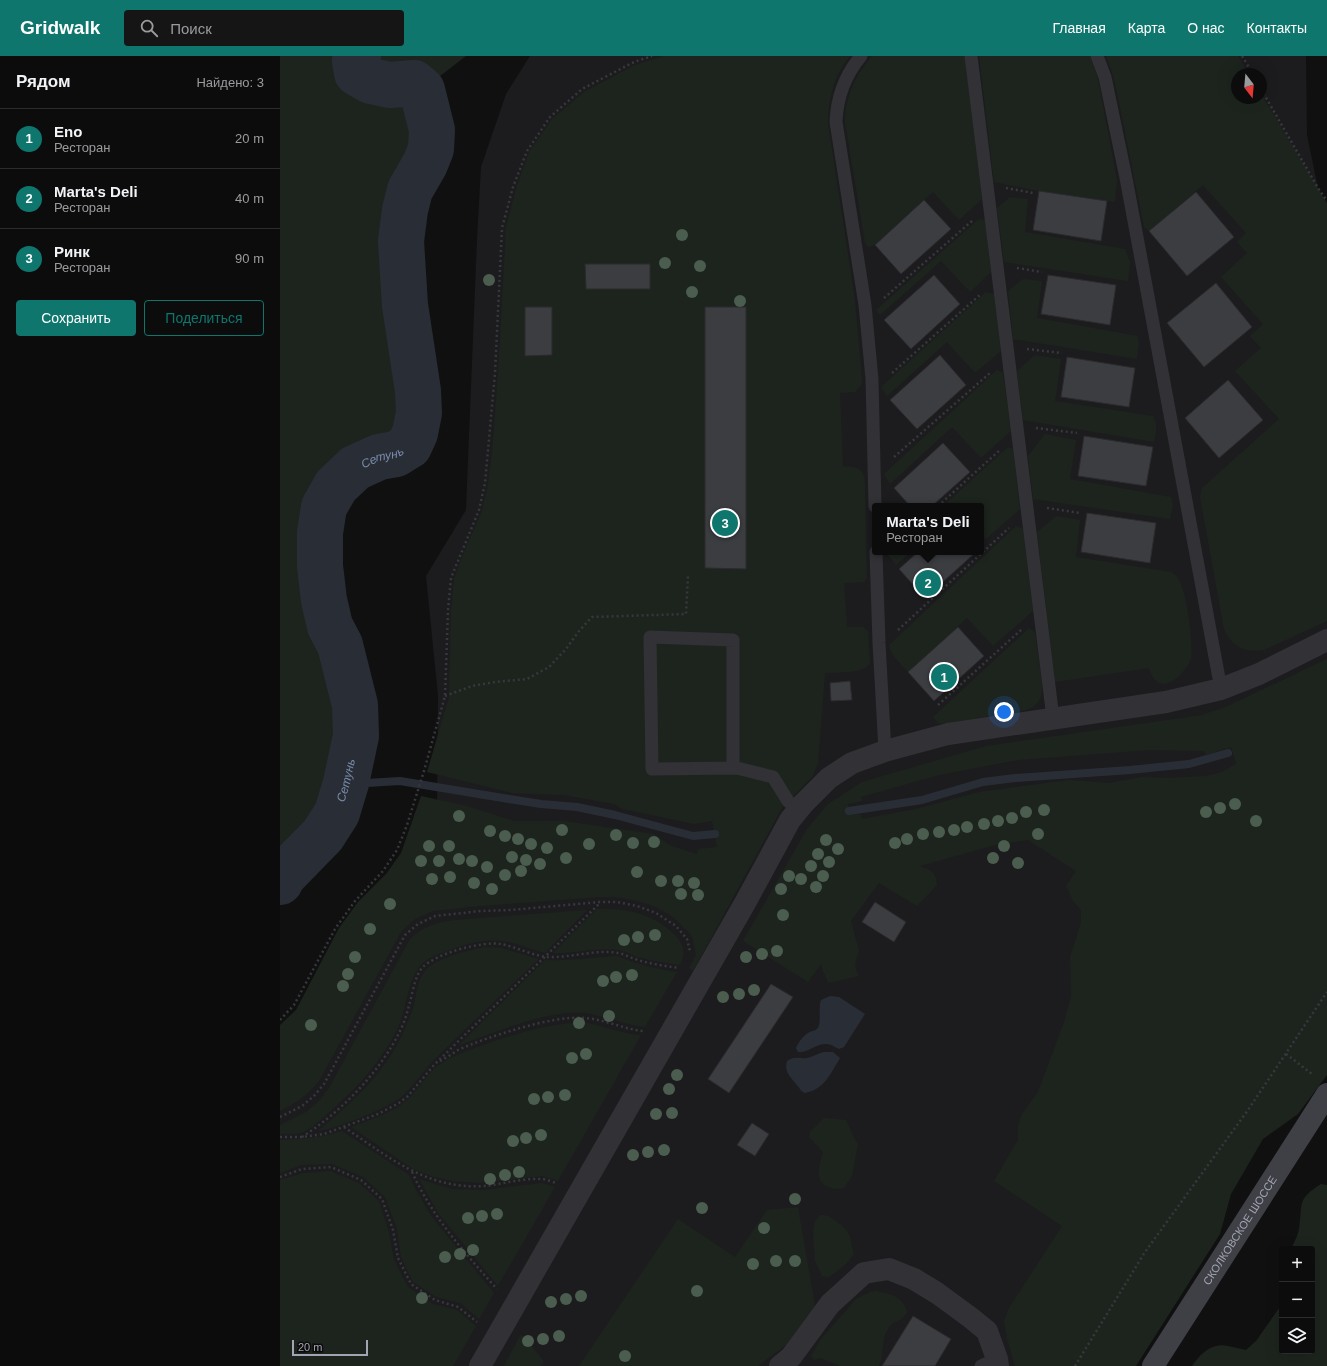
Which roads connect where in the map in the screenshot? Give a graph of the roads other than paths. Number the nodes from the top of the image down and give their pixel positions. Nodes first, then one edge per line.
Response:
1 (861, 56) edge
2 (972, 56) edge
3 (1097, 56) edge
4 (875, 503) edge
5 (876, 555) edge
6 (1327, 640) edge
7 (1221, 689) junction
8 (1053, 718) junction
9 (885, 751) junction
10 (733, 768) junction
11 (797, 810) junction
12 (1327, 1094) edge
13 (992, 1364) edge
14 (480, 1366) edge
15 (780, 1366) edge
16 (1153, 1366) edge

1 - 4 lane
2 - 8 lane
3 - 7 lane
5 - 9 lane
6 - 7 street
7 - 8 street
8 - 9 street
9 - 11 street
10 - 10 lane
10 - 11 lane
11 - 14 street
12 - 16 street, СКОЛКОВСКОЕ ШОССЕ
13 - 15 street

